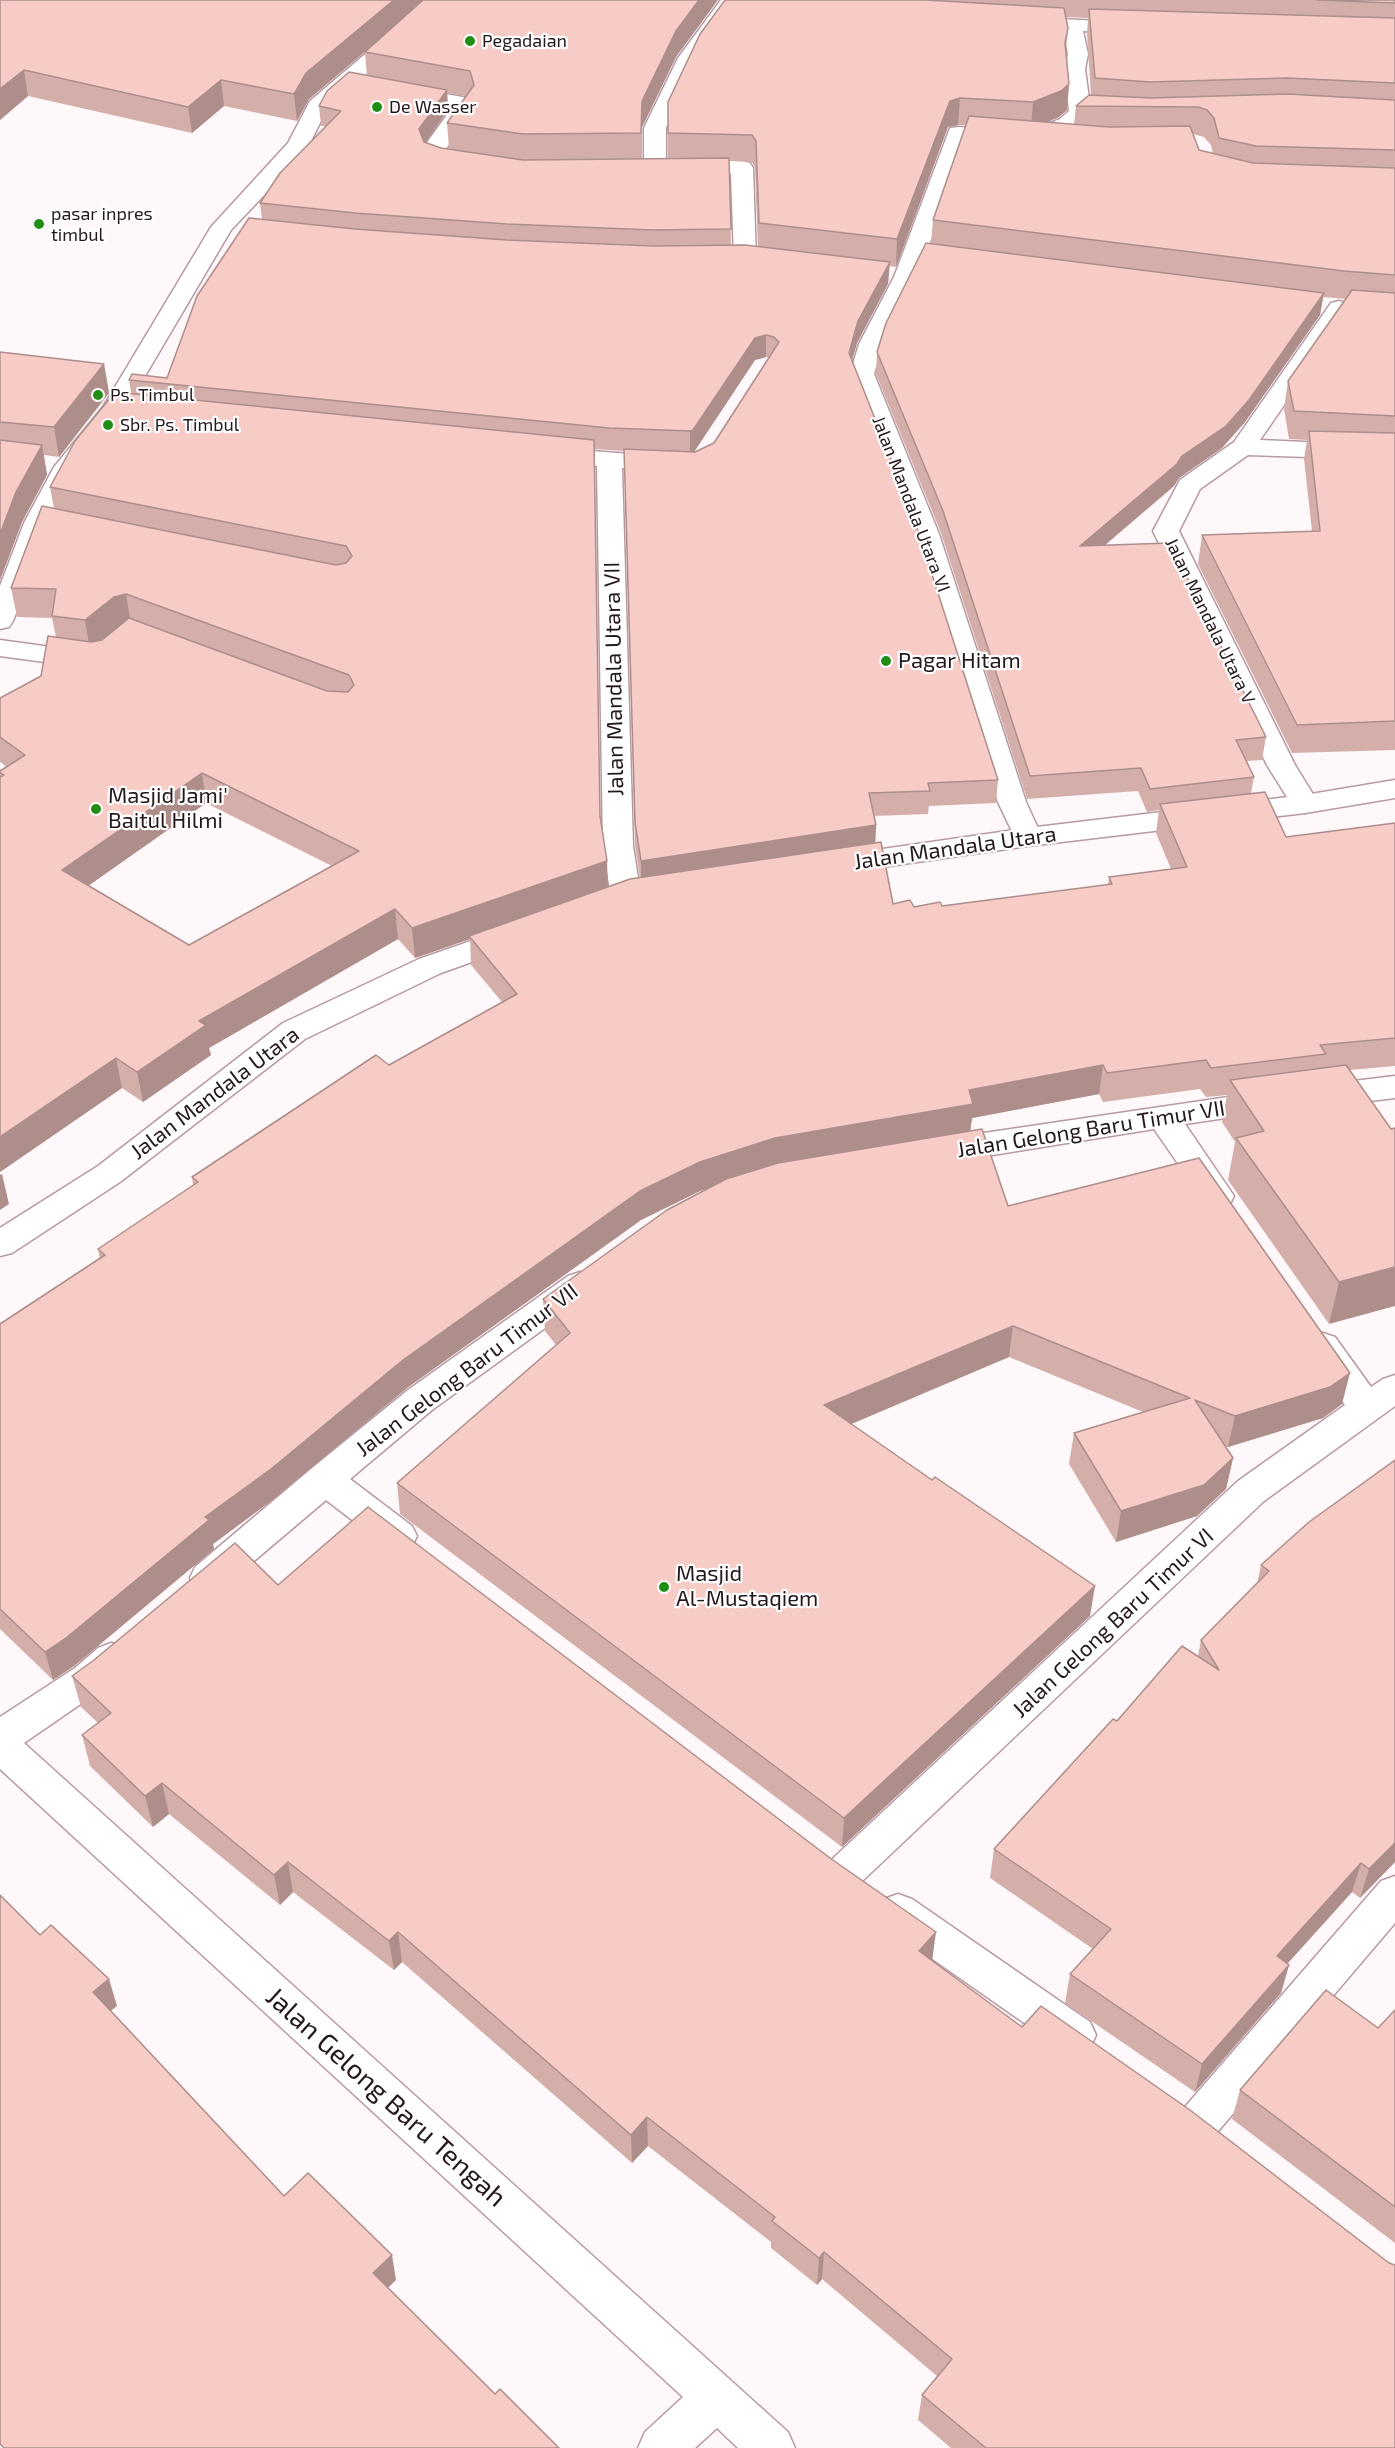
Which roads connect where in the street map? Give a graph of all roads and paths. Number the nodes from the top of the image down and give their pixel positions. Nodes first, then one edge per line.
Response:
1 (441, 0) edge
2 (731, 0) edge
3 (1083, 20) junction
4 (1002, 22) edge
5 (1154, 28) edge
6 (345, 82) junction
7 (1080, 112) junction
8 (1137, 115) edge
9 (1034, 138) junction
10 (1073, 142) edge
11 (489, 165) edge
12 (938, 257) edge
13 (768, 261) edge
14 (901, 268) junction
15 (1339, 307) edge
16 (1243, 447) junction
17 (527, 452) edge
18 (1395, 453) edge
19 (609, 461) junction
20 (695, 464) edge
21 (0, 621) edge
22 (114, 647) edge
23 (0, 648) edge
24 (1395, 789) edge
25 (1305, 804) junction
26 (1028, 837) junction
27 (813, 868) edge
28 (626, 898) edge
29 (538, 927) edge
30 (1395, 1087) edge
31 (1162, 1116) junction
32 (912, 1156) edge
33 (1237, 1223) edge
34 (0, 1244) edge
35 (607, 1265) edge
36 (1305, 1321) edge
37 (1381, 1398) edge
38 (324, 1479) junction
39 (428, 1558) edge
40 (179, 1602) edge
41 (133, 1641) edge
42 (0, 1738) edge
43 (0, 1745) edge
44 (1395, 1894) edge
45 (1103, 2055) edge
46 (1199, 2122) edge
47 (716, 2398) junction
48 (661, 2448) edge
49 (772, 2448) edge

1 - 6 street
2 - 13 street
3 - 4 street
3 - 5 street
3 - 7 street
6 - 11 street
6 - 21 street
7 - 8 street
7 - 9 street
9 - 10 street
9 - 14 street, Jalan Mandala Utara VI
12 - 14 street
14 - 26 street, Jalan Mandala Utara VI
15 - 16 street, Jalan Mandala Utara V
16 - 18 street
16 - 25 street, Jalan Mandala Utara V
17 - 19 street
19 - 20 street
19 - 28 street, Jalan Mandala Utara VII
22 - 23 street
24 - 25 street, Jalan Mandala Utara
25 - 26 street, Jalan Mandala Utara
26 - 27 street, Jalan Mandala Utara
29 - 34 street, Jalan Mandala Utara
30 - 31 street, Jalan Gelong Baru Timur VII
31 - 32 street, Jalan Gelong Baru Timur VII
31 - 33 street
35 - 38 street, Jalan Gelong Baru Timur VII
36 - 37 street
37 - 45 street, Jalan Gelong Baru Timur VI
38 - 39 street
38 - 40 street, Jalan Gelong Baru Timur VII
41 - 42 street
43 - 47 street, Jalan Gelong Baru Tengah
44 - 46 street
47 - 48 street
47 - 49 street, Jalan Gelong Baru Tengah

